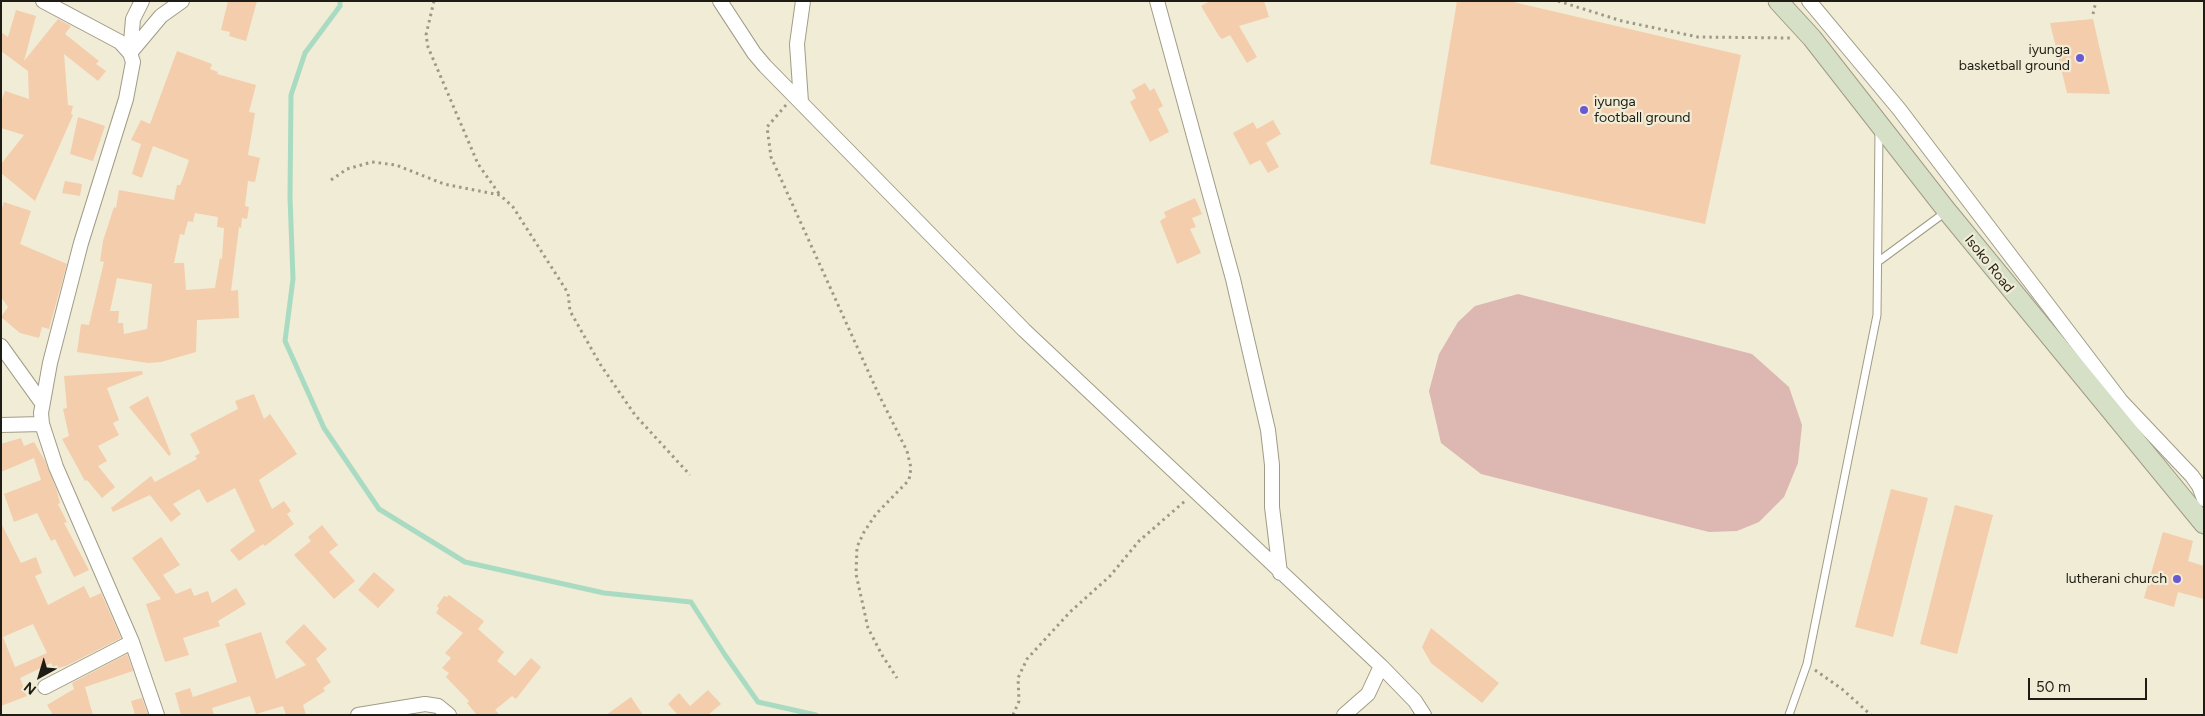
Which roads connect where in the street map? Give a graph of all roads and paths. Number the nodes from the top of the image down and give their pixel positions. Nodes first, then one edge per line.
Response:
1 (43, 1) edge
2 (142, 1) edge
3 (182, 1) edge
4 (434, 1) edge
5 (720, 1) edge
6 (803, 1) edge
7 (1157, 1) edge
8 (1558, 1) edge
9 (1778, 1) edge
10 (1809, 1) edge
11 (2096, 1) edge
12 (2092, 14) dead end
13 (1812, 38) junction
14 (130, 53) junction
15 (798, 99) junction
16 (1880, 126) junction
17 (331, 180) dead end
18 (500, 195) junction
19 (1947, 211) junction
20 (1879, 261) junction
21 (1, 346) edge
22 (42, 403) junction
23 (42, 424) junction
24 (1, 425) edge
25 (690, 475) dead end
26 (1195, 492) junction
27 (2204, 499) edge
28 (2204, 524) edge
29 (1280, 573) junction
30 (132, 642) junction
31 (1807, 664) junction
32 (1380, 666) junction
33 (897, 678) dead end
34 (45, 687) dead end
35 (157, 715) edge
36 (358, 715) edge
37 (449, 715) edge
38 (1013, 715) edge
39 (1344, 715) edge
40 (1424, 715) edge
41 (1789, 715) edge
42 (1871, 715) edge

1 - 14 street
2 - 14 street
3 - 14 street
4 - 18 path
5 - 15 street
6 - 15 street
7 - 29 street
8 - 13 path
9 - 13 street, Isoko Road
10 - 27 street
11 - 12 path
13 - 16 street, Isoko Road
14 - 22 street
15 - 26 street
15 - 33 path
16 - 19 street, Isoko Road
16 - 20 lane
17 - 18 path
18 - 25 path
19 - 20 lane
19 - 28 street, Isoko Road
20 - 31 lane
21 - 22 street
22 - 23 street
23 - 24 street
23 - 30 street
26 - 29 street
26 - 38 path
29 - 32 street
30 - 34 street
30 - 35 street
31 - 41 lane
31 - 42 path
32 - 39 street
32 - 40 street
36 - 37 street

